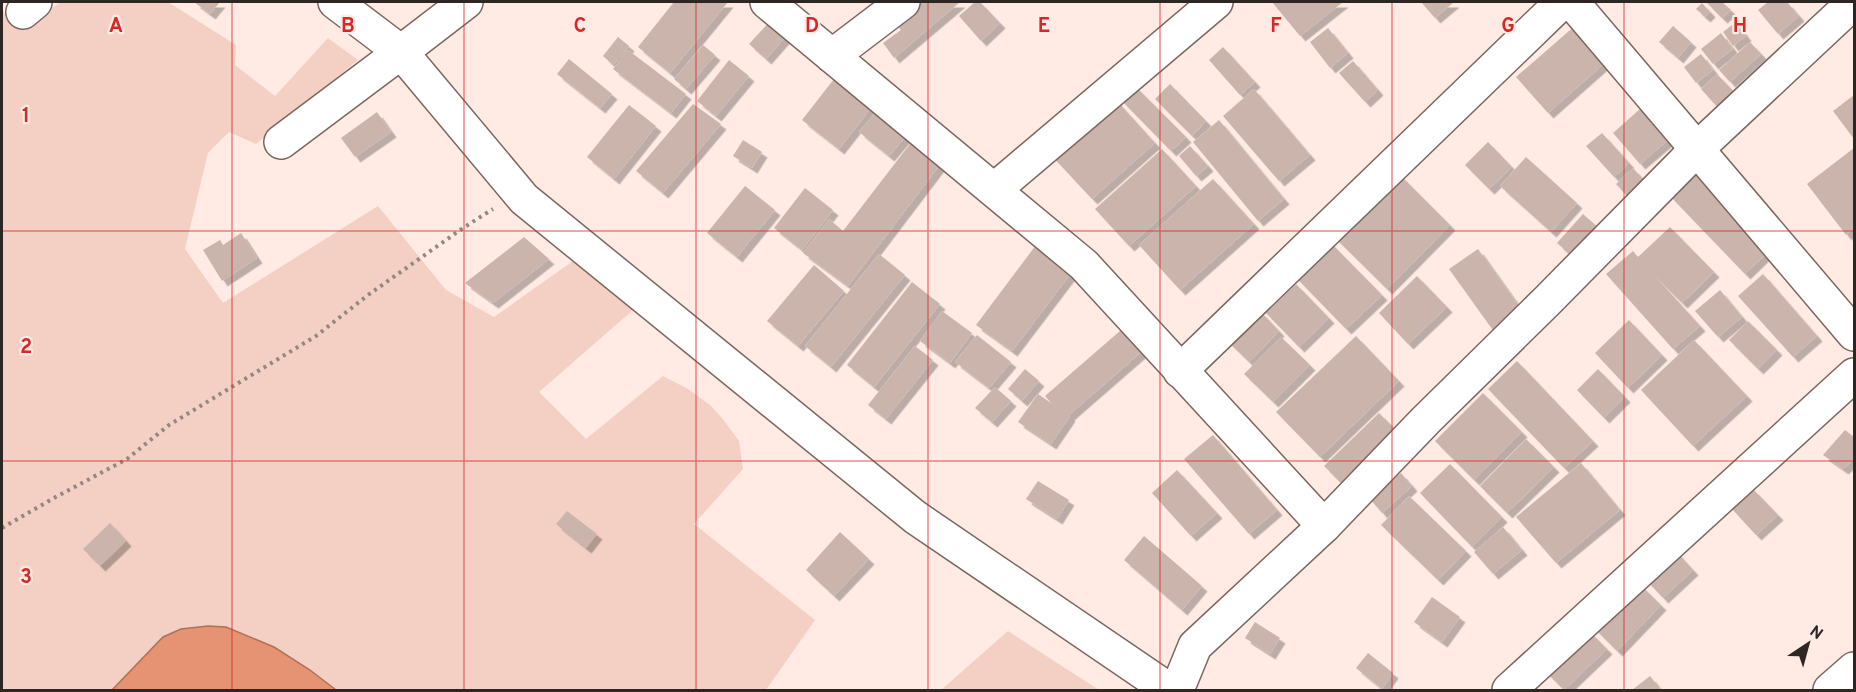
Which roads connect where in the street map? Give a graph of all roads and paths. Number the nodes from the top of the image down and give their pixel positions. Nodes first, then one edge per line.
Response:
1 (335, 2) edge
2 (466, 2) edge
3 (767, 2) edge
4 (903, 2) edge
5 (1216, 2) edge
6 (1562, 2) edge
7 (1572, 2) edge
8 (1854, 2) edge
9 (401, 52) junction
10 (832, 56) junction
11 (281, 142) dead end
12 (1698, 148) junction
13 (994, 190) junction
14 (524, 199) junction
15 (1854, 334) edge
16 (1180, 371) junction
17 (1854, 375) edge
18 (1324, 526) junction
19 (2, 528) edge
20 (1854, 669) edge
21 (1169, 690) edge
22 (1177, 690) edge
23 (1509, 690) edge
24 (1830, 690) edge

1 - 9 street
2 - 9 street
3 - 10 street
4 - 10 street
5 - 13 street
6 - 16 street
7 - 12 street
8 - 12 street
9 - 11 street
9 - 14 street
10 - 13 street
12 - 15 street
12 - 18 street
13 - 16 street
14 - 19 path
14 - 21 street
16 - 18 street
17 - 23 street
18 - 22 street
20 - 24 street

